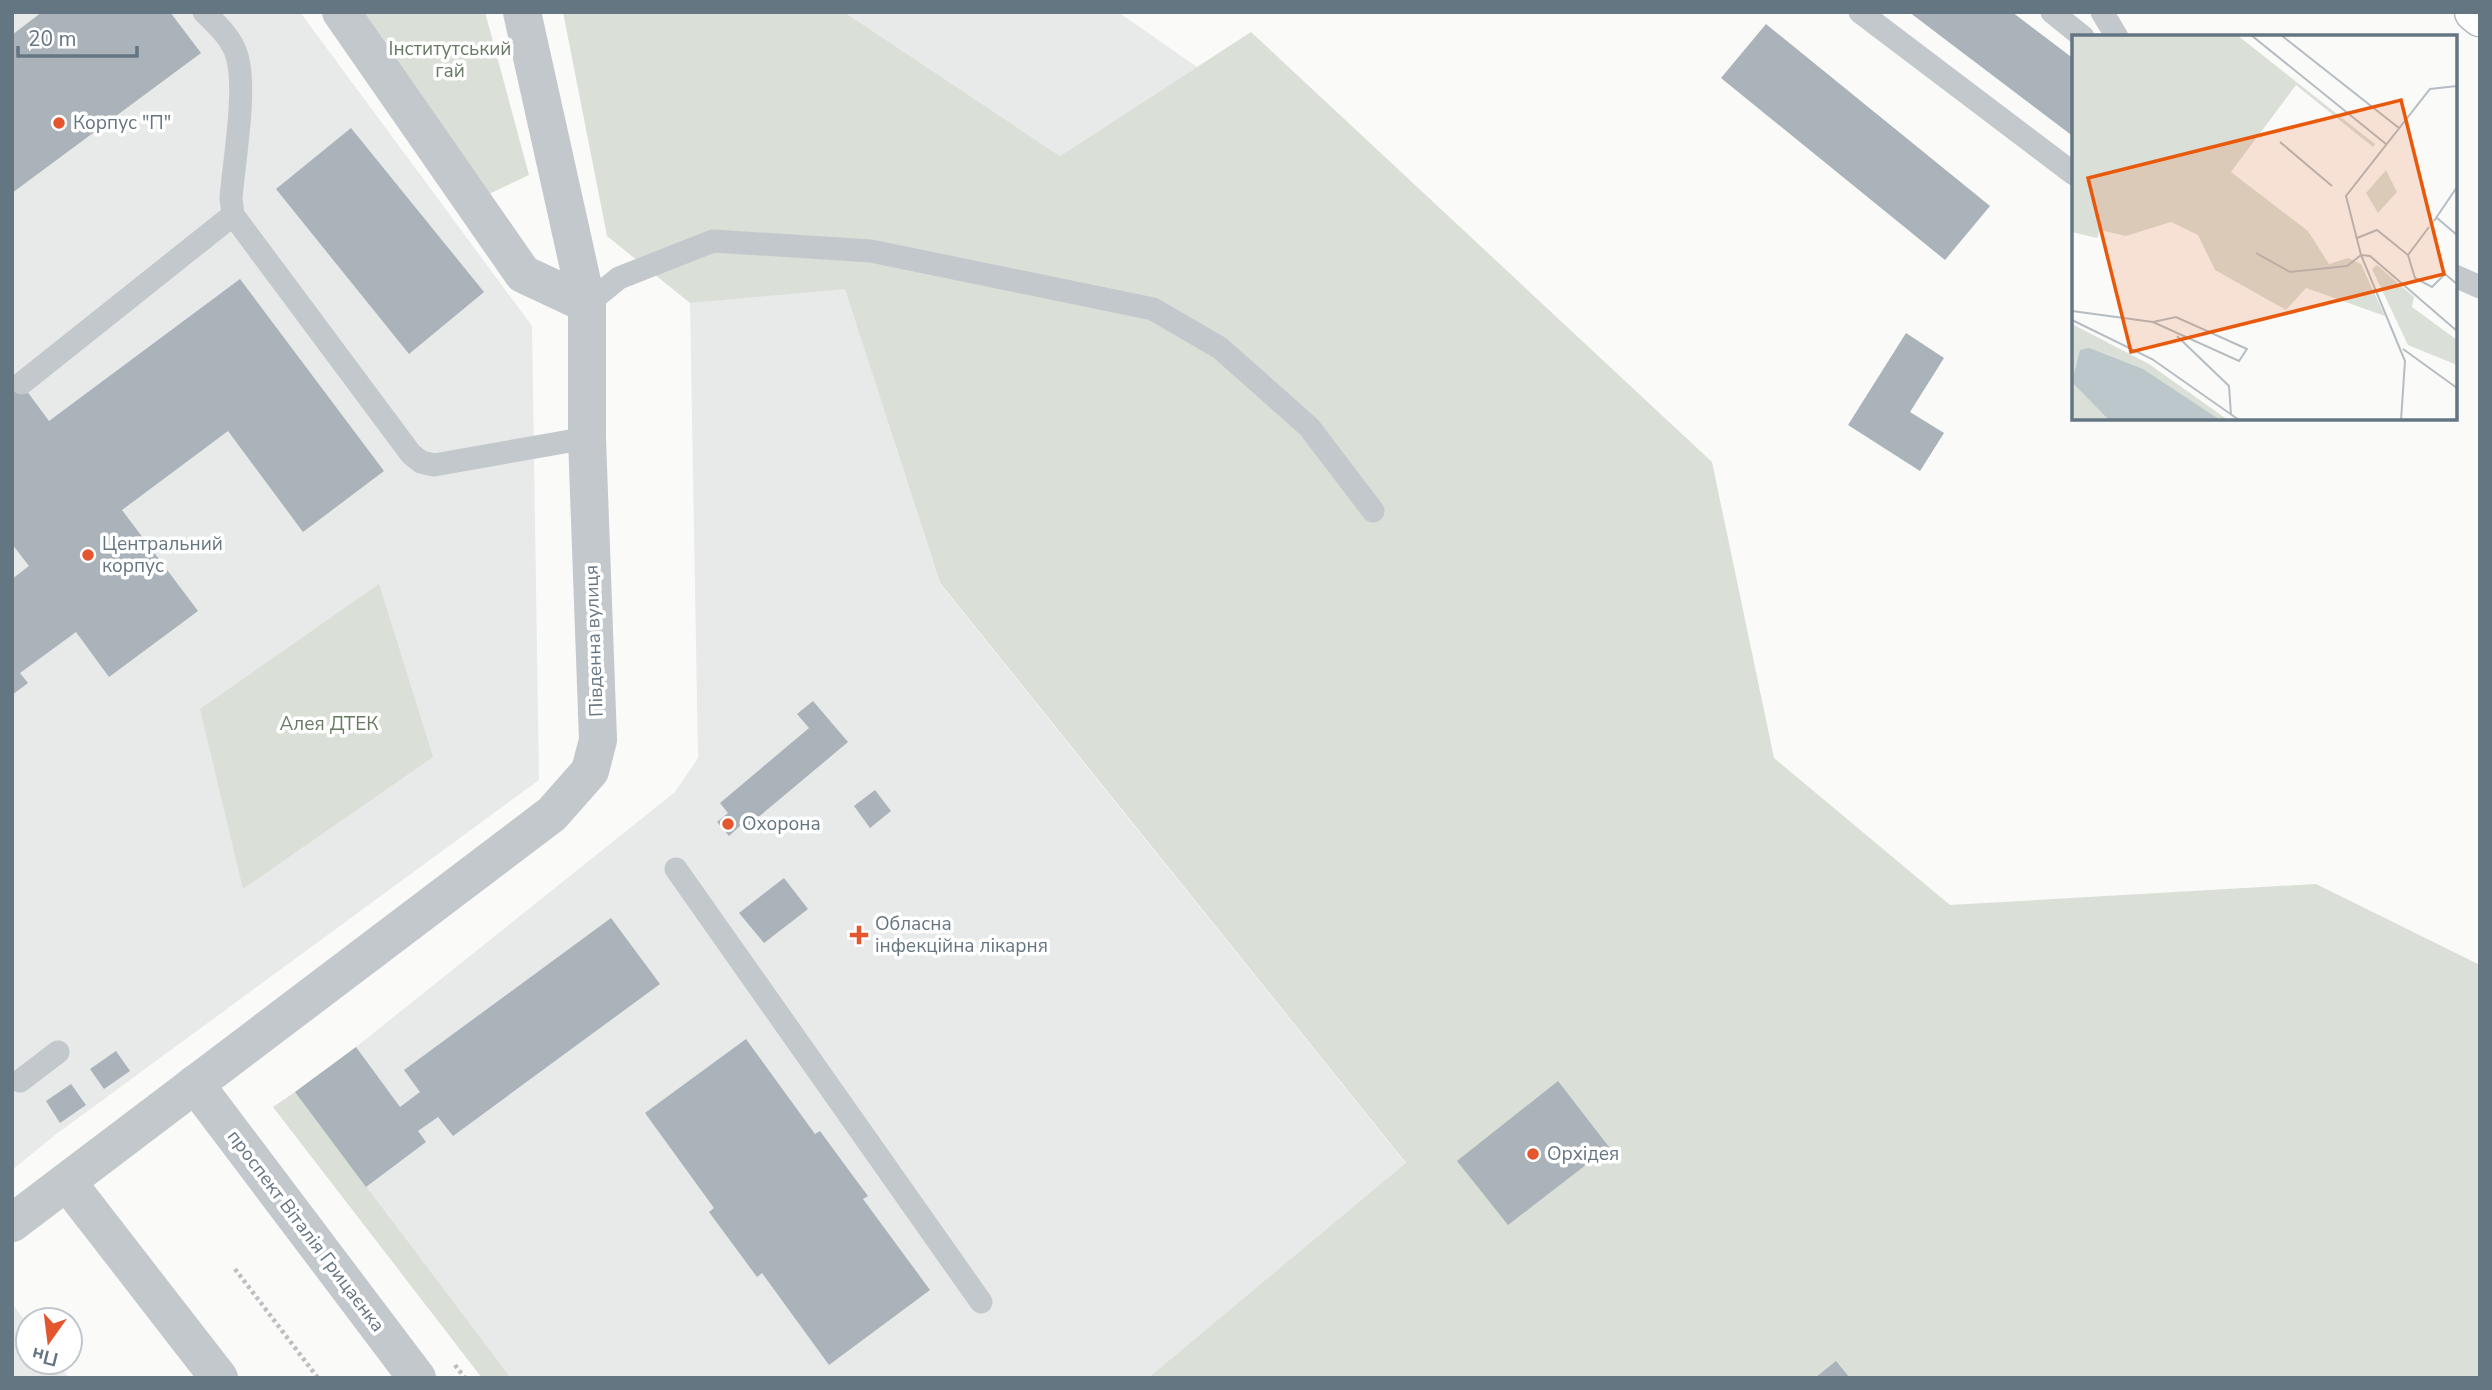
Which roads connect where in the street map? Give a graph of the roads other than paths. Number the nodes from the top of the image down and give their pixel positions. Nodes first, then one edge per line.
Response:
1 (204, 12) edge
2 (341, 12) edge
3 (522, 12) edge
4 (1860, 12) edge
5 (2052, 12) edge
6 (2102, 12) edge
7 (2474, 12) edge
8 (2480, 17) edge
9 (2081, 35) edge
10 (2116, 35) edge
11 (2072, 172) edge
12 (233, 215) junction
13 (2457, 277) edge
14 (2480, 287) edge
15 (587, 304) junction
16 (22, 383) dead end
17 (587, 438) junction
18 (1373, 511) dead end
19 (676, 869) dead end
20 (58, 1052) dead end
21 (20, 1081) dead end
22 (195, 1084) junction
23 (67, 1182) junction
24 (12, 1223) edge
25 (981, 1303) dead end
26 (219, 1378) edge
27 (417, 1378) edge

1 - 12 lane
2 - 15 street
3 - 15 street, Південна вулиця
4 - 11 lane
5 - 9 lane
6 - 10 lane
7 - 8 main road
12 - 16 lane
12 - 17 lane
13 - 14 lane
15 - 17 street, Південна вулиця
15 - 18 lane
17 - 22 street, Південна вулиця
19 - 25 lane
20 - 21 lane
22 - 23 street, Південна вулиця
22 - 27 street, проспект Віталія Грицаєнка
23 - 24 street, Південна вулиця
23 - 26 street

